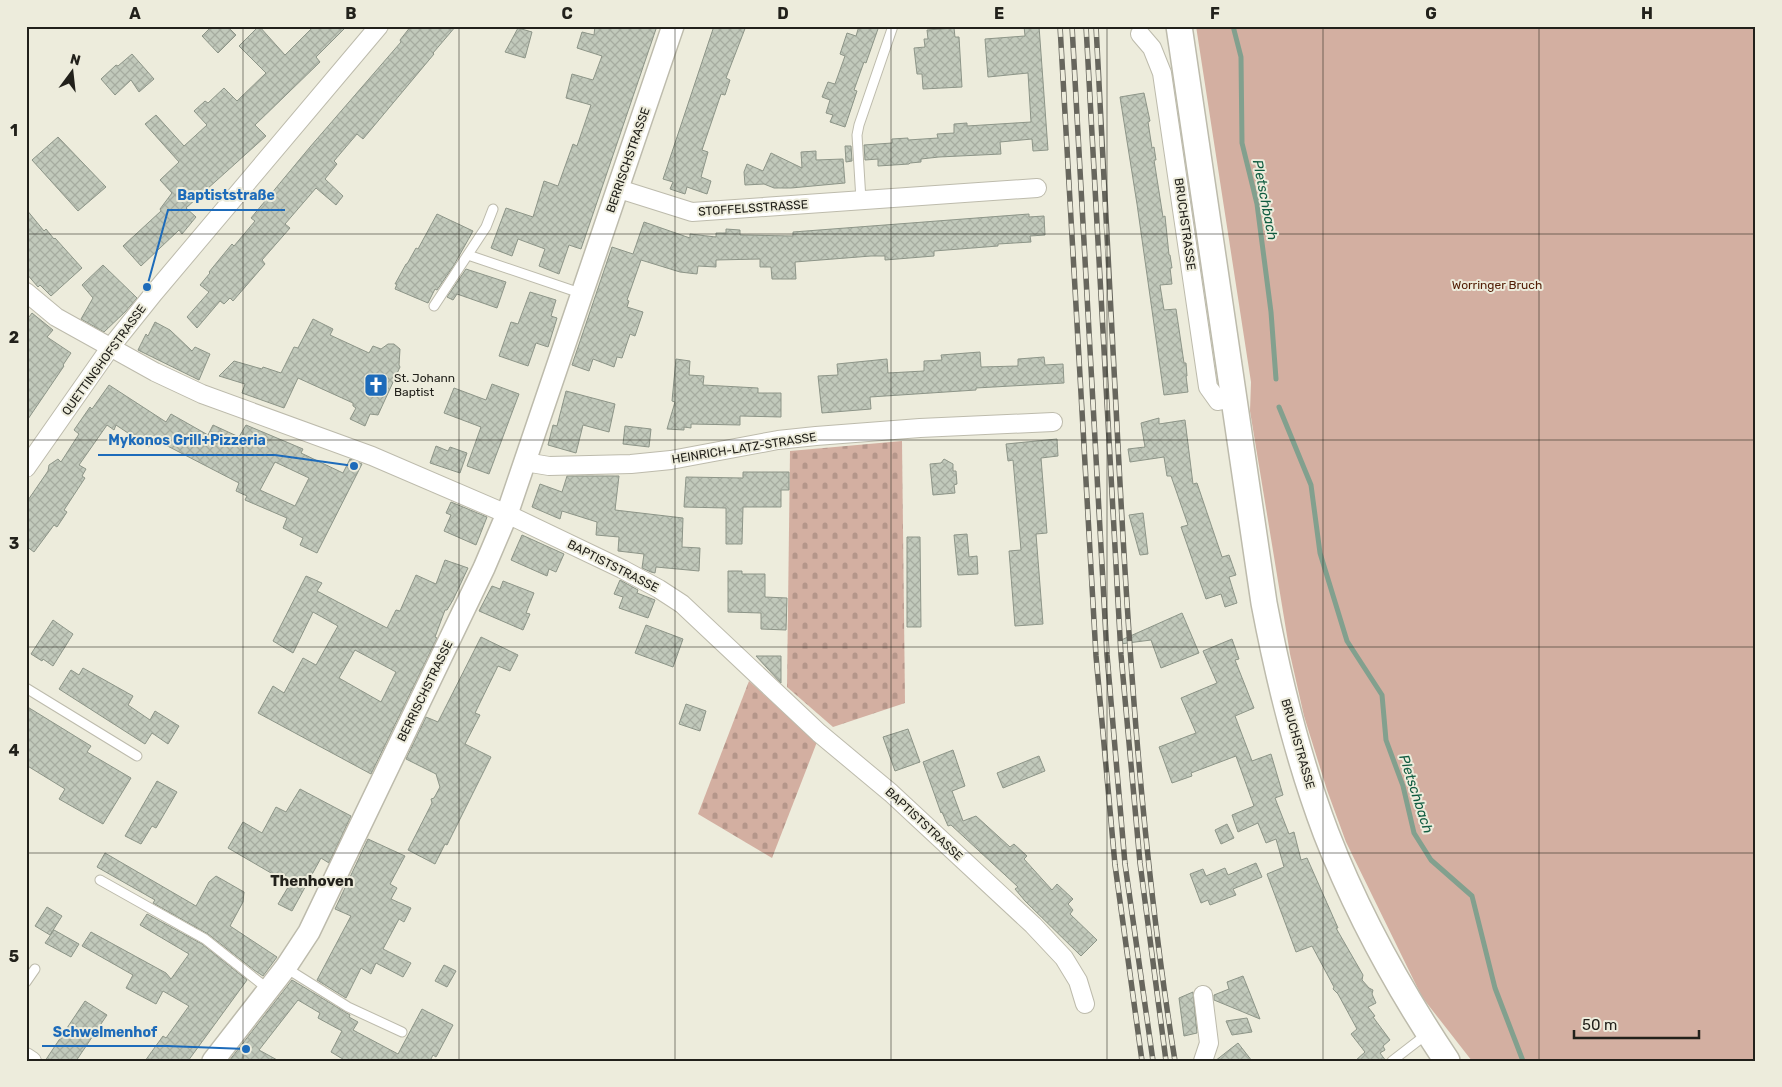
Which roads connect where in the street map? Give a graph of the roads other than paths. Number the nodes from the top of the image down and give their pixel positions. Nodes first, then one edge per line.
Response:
1 (379, 26) edge
2 (673, 26) edge
3 (893, 26) edge
4 (1179, 26) edge
5 (1140, 34) dead end
6 (1037, 188) dead end
7 (618, 189) junction
8 (861, 200) junction
9 (493, 209) dead end
10 (468, 254) junction
11 (26, 292) edge
12 (583, 294) junction
13 (434, 306) dead end
14 (110, 348) junction
15 (1234, 398) junction
16 (1053, 422) dead end
17 (525, 462) junction
18 (26, 468) edge
19 (507, 514) junction
20 (26, 688) edge
21 (137, 756) dead end
22 (100, 880) dead end
23 (286, 968) junction
24 (35, 969) dead end
25 (26, 982) edge
26 (269, 990) junction
27 (1203, 995) dead end
28 (1085, 1004) dead end
29 (402, 1032) dead end
30 (1428, 1033) junction
31 (26, 1057) edge
32 (32, 1061) edge
33 (213, 1061) edge
34 (1204, 1061) edge
35 (1392, 1061) edge
36 (1447, 1061) edge

1 - 14 street, QUETTINGHOFSTRASSE
2 - 7 street, BERRISCHSTRASSE
3 - 8 lane
4 - 15 main road, BRUCHSTRASSE
5 - 15 street, BRUCHSTRASSE
6 - 8 street, STOFFELSSTRASSE
7 - 8 street, STOFFELSSTRASSE
7 - 12 street, BERRISCHSTRASSE
9 - 10 lane
10 - 12 lane
10 - 13 lane
11 - 14 street, BAPTISTSTRASSE
12 - 17 street, BERRISCHSTRASSE
14 - 18 street, QUETTINGHOFSTRASSE
14 - 19 street, BAPTISTSTRASSE
15 - 30 main road, BRUCHSTRASSE
16 - 17 street, HEINRICH-LATZ-STRASSE
17 - 19 street, BERRISCHSTRASSE
19 - 23 street, BERRISCHSTRASSE
19 - 28 street, BAPTISTSTRASSE
20 - 21 lane
22 - 26 lane
23 - 26 street, BERRISCHSTRASSE
23 - 29 lane
24 - 25 lane
26 - 33 street, BERRISCHSTRASSE
27 - 34 street
30 - 35 lane
30 - 36 main road, BRUCHSTRASSE
31 - 32 street

